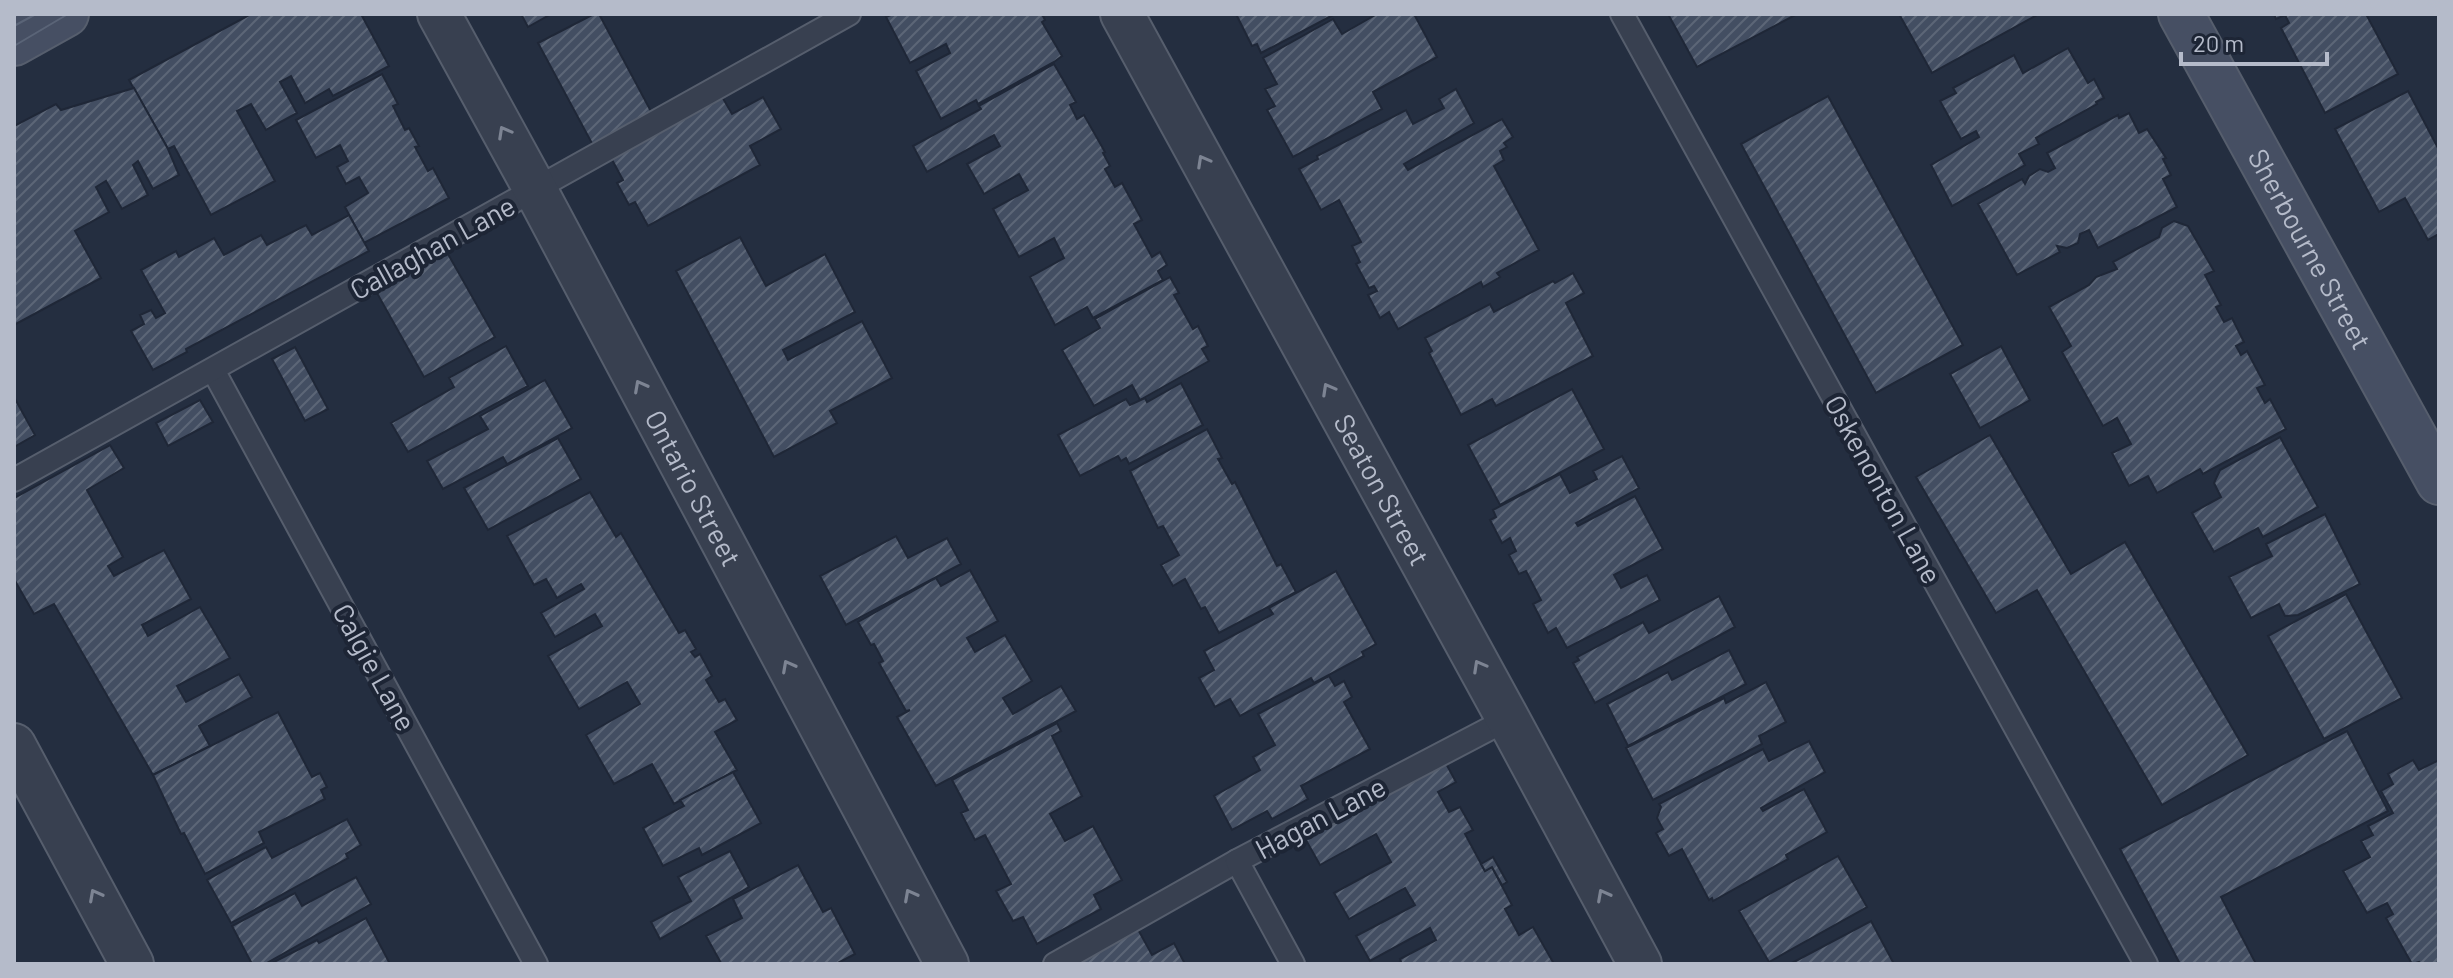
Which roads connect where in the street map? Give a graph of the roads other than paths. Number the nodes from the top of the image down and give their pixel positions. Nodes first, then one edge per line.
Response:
1 (439, 14) edge
2 (849, 14) edge
3 (1122, 14) edge
4 (1622, 14) edge
5 (2181, 14) edge
6 (535, 189) junction
7 (213, 370) junction
8 (14, 480) edge
9 (2439, 482) edge
10 (1508, 719) junction
11 (14, 745) edge
12 (1237, 861) junction
13 (132, 964) edge
14 (536, 964) edge
15 (947, 964) edge
16 (1055, 964) edge
17 (1293, 964) edge
18 (1640, 964) edge
19 (2146, 964) edge

6 -> 1 street, Ontario Street
2 - 6 lane, Callaghan Lane
10 -> 3 street, Seaton Street
4 - 19 lane, Oskenonton Lane
5 - 9 street, Sherbourne Street
6 - 7 lane, Callaghan Lane
15 -> 6 street, Ontario Street
7 - 8 lane, Callaghan Lane
7 - 14 lane, Calgie Lane
10 - 12 lane, Hagan Lane
18 -> 10 street, Seaton Street
13 -> 11 street
12 - 16 lane
12 - 17 lane, Hagan Lane

